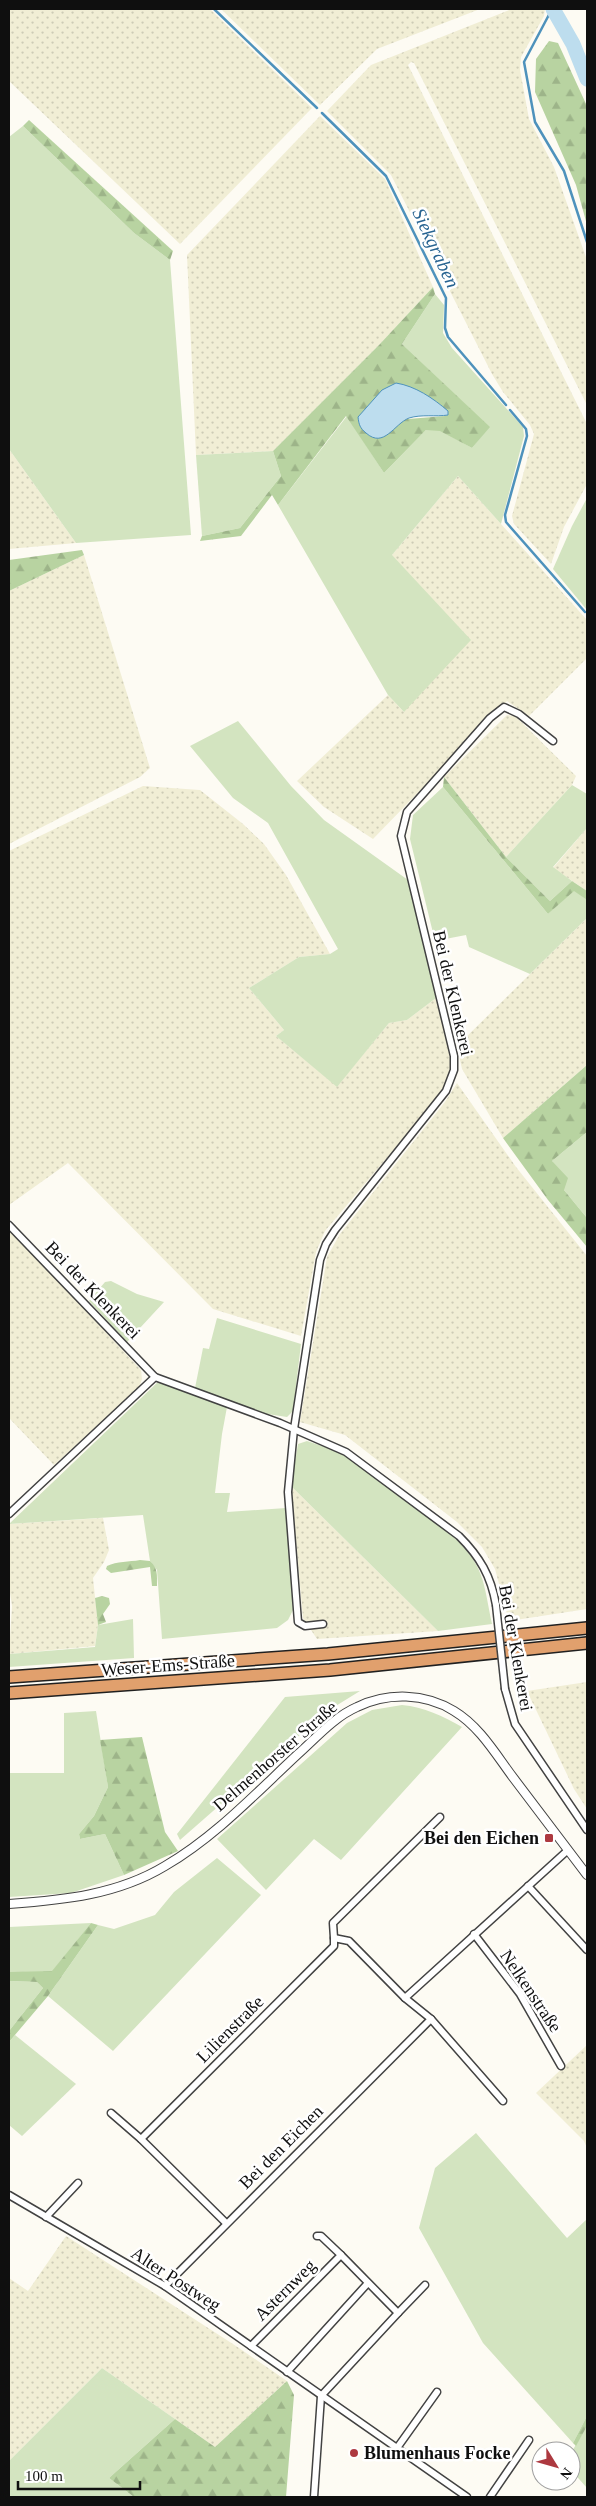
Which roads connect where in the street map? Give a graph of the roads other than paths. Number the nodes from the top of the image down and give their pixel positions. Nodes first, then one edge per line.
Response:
1 (552, 741) dead end
2 (9, 1224) edge
3 (155, 1377) junction
4 (294, 1429) junction
5 (9, 1514) edge
6 (323, 1624) dead end
7 (587, 1628) edge
8 (587, 1644) edge
9 (9, 1678) edge
10 (9, 1693) edge
11 (440, 1817) dead end
12 (587, 1830) edge
13 (568, 1850) junction
14 (587, 1876) edge
15 (528, 1886) junction
16 (9, 1904) edge
17 (474, 1934) junction
18 (334, 1938) junction
19 (587, 1950) edge
20 (405, 1998) junction
21 (431, 2019) junction
22 (562, 2066) dead end
23 (503, 2101) dead end
24 (111, 2113) dead end
25 (141, 2139) junction
26 (78, 2183) dead end
27 (9, 2195) edge
28 (46, 2217) junction
29 (226, 2224) junction
30 (317, 2236) dead end
31 (341, 2256) junction
32 (368, 2284) junction
33 (425, 2285) dead end
34 (164, 2286) junction
35 (398, 2313) junction
36 (251, 2346) junction
37 (287, 2372) junction
38 (437, 2392) dead end
39 (321, 2396) junction
40 (529, 2440) dead end
41 (397, 2448) junction
42 (314, 2497) edge
43 (467, 2497) edge
44 (490, 2497) edge

1 - 4 street, Bei der Klenkerei
2 - 3 street, Bei der Klenkerei
3 - 4 street, Bei der Klenkerei
3 - 5 street
4 - 6 street, Bei der Klenkerei
4 - 12 street, Bei der Klenkerei, bridge
7 - 9 highway, Weser-Ems-Straße
8 - 10 highway, Weser-Ems-Straße
11 - 18 street, Lilienstraße
13 - 14 street, Delmenhorster Straße
13 - 15 street
13 - 16 street, Delmenhorster Straße
15 - 17 street
15 - 19 street
17 - 20 street
17 - 22 street, Nelkenstraße
18 - 20 street
18 - 25 street, Lilienstraße
20 - 21 street
21 - 23 street
21 - 29 street, Bei den Eichen
24 - 25 street
25 - 29 street
26 - 28 street
27 - 28 street, Alter Postweg
28 - 34 street, Alter Postweg
29 - 34 street, Bei den Eichen
30 - 31 street, Asternweg
31 - 32 street, Asternweg
31 - 36 street, Asternweg
32 - 35 street, Asternweg
32 - 37 street
33 - 35 street
34 - 36 street, Alter Postweg
35 - 39 street
36 - 37 street, Alter Postweg
37 - 39 street, Alter Postweg
38 - 41 street
39 - 41 street, Alter Postweg
39 - 42 street
40 - 44 street
41 - 43 street, Alter Postweg

